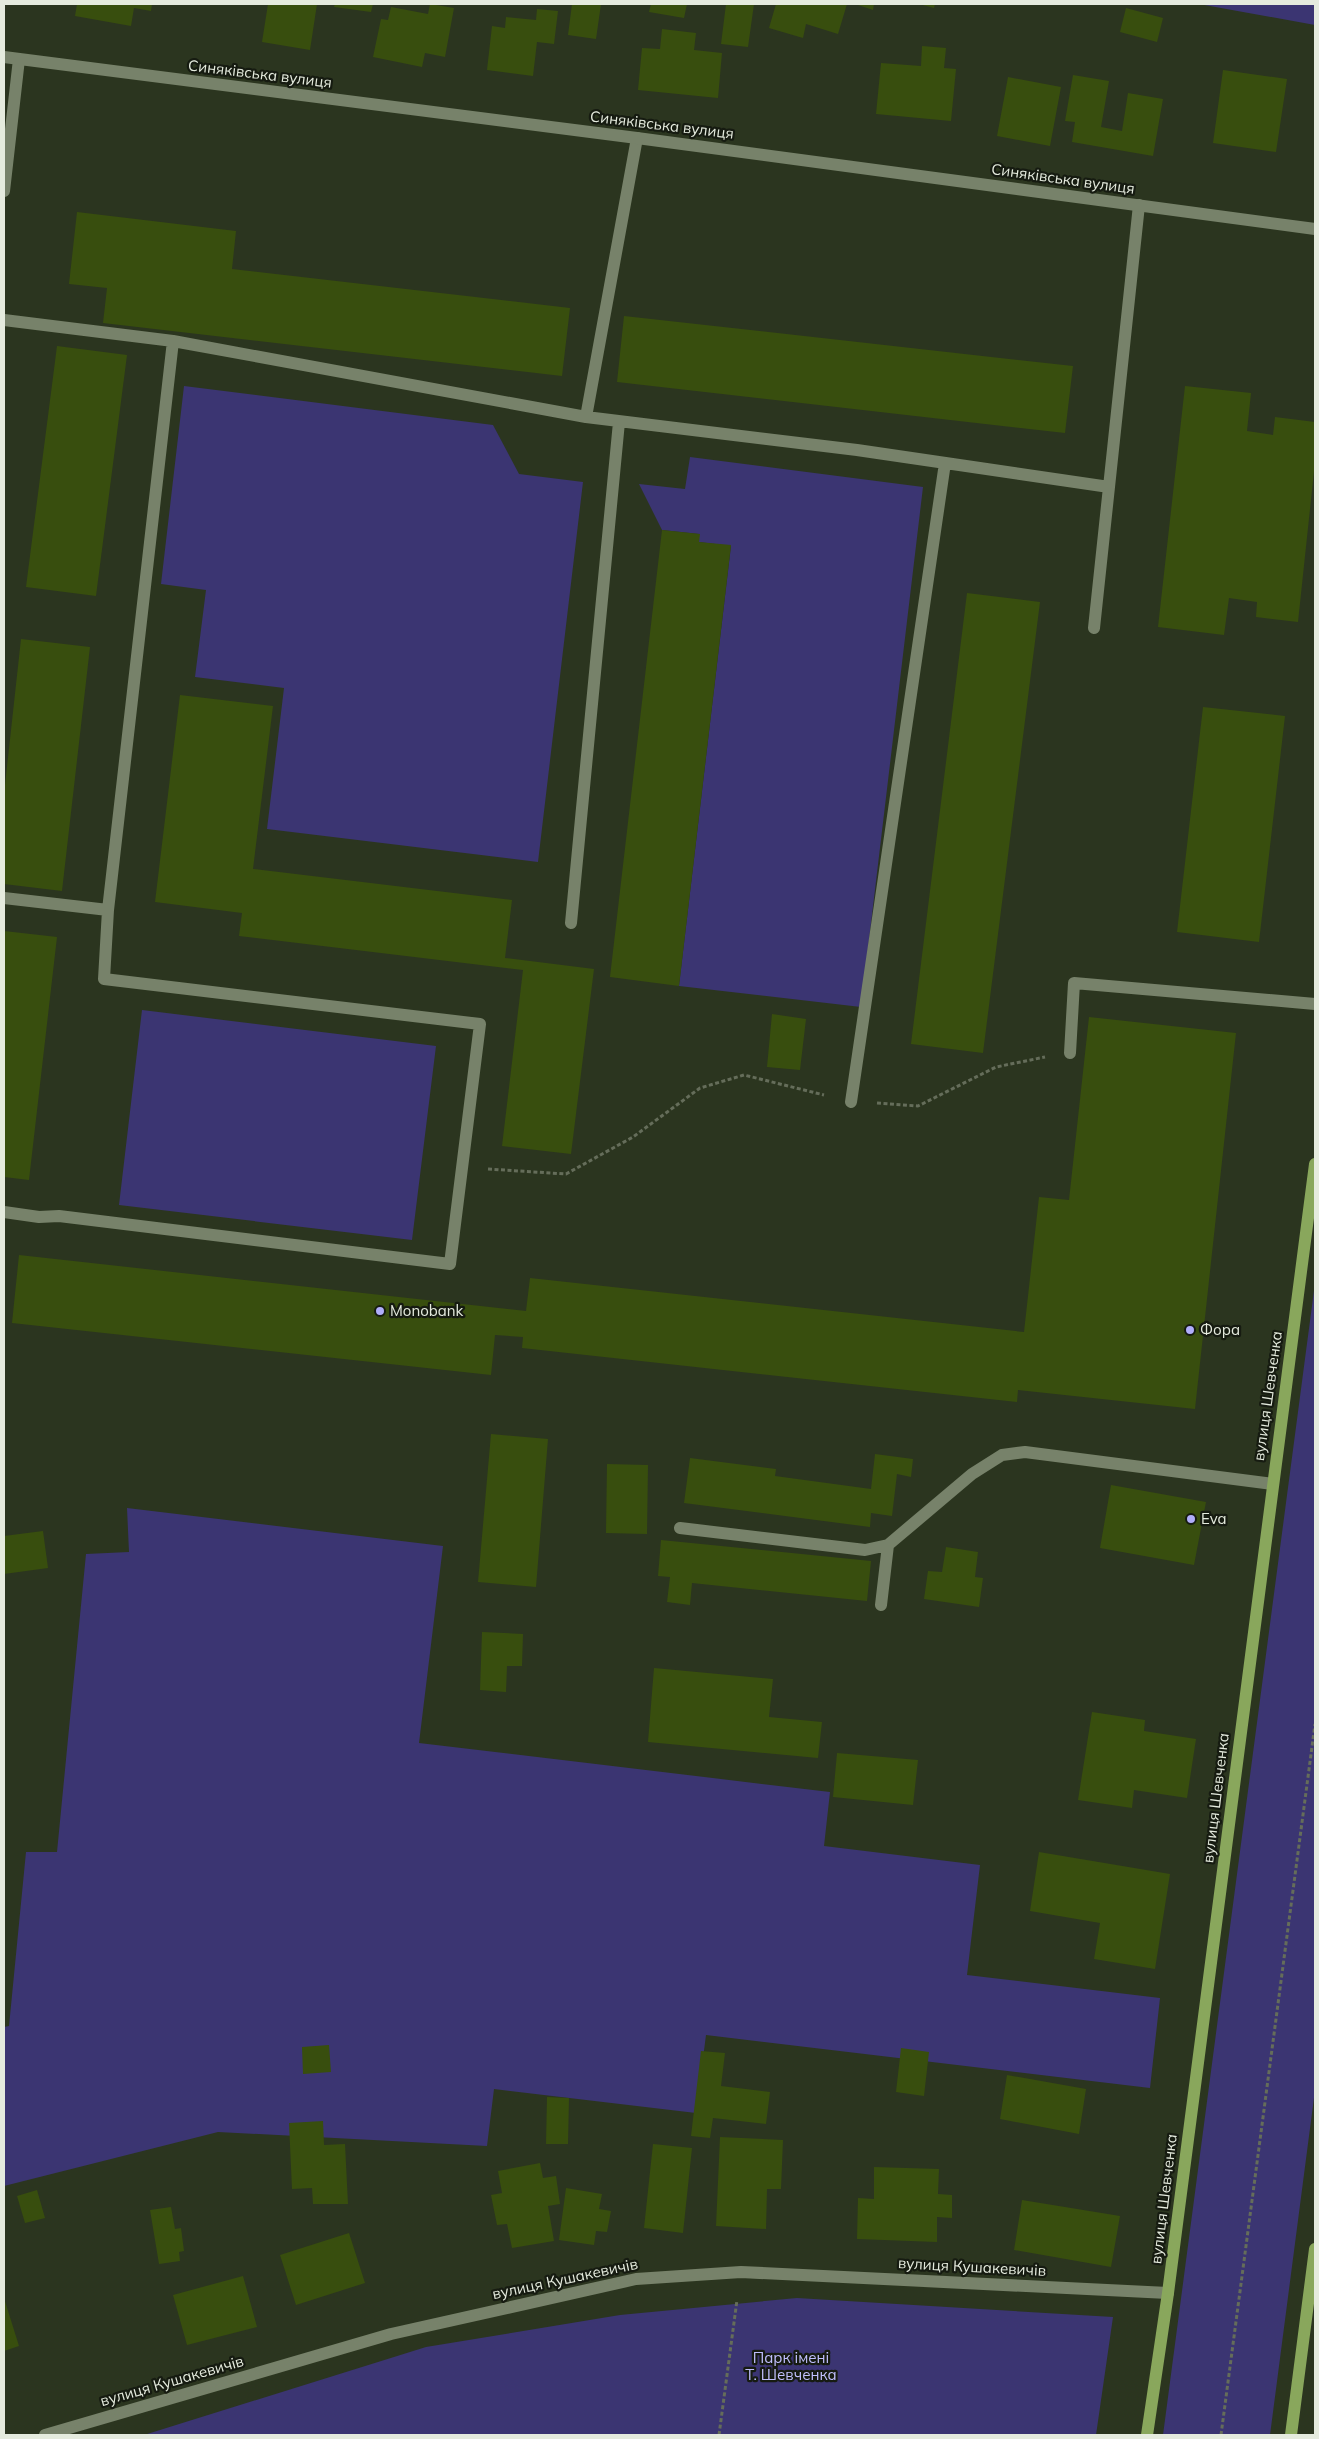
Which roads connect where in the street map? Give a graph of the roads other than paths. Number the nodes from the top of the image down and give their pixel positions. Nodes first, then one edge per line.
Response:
1 (4, 58) edge
2 (19, 59) junction
3 (638, 138) junction
4 (4, 191) edge
5 (1140, 206) junction
6 (1315, 229) edge
7 (4, 320) edge
8 (173, 341) junction
9 (586, 417) junction
10 (620, 422) junction
11 (945, 463) junction
12 (1109, 487) junction
13 (1094, 628) dead end
14 (4, 898) edge
15 (108, 910) junction
16 (571, 923) dead end
17 (1315, 1004) edge
18 (1070, 1053) road end
19 (851, 1102) road end
20 (1315, 1164) edge
21 (4, 1212) edge
22 (1273, 1484) junction
23 (680, 1528) dead end
24 (888, 1544) junction
25 (881, 1605) dead end
26 (1315, 2249) edge
27 (1168, 2293) junction
28 (45, 2435) edge
29 (1147, 2435) edge
30 (1291, 2435) edge

1 - 2 street, Синяківська вулиця
2 - 3 street, Синяківська вулиця
2 - 4 street
3 - 5 street, Синяківська вулиця
3 - 9 street
5 - 6 street, Синяківська вулиця
5 - 12 street
7 - 8 street
8 - 9 street
8 - 15 street
9 - 10 street
10 - 11 street
10 - 16 street
11 - 12 street
11 - 19 street
12 - 13 street
14 - 15 street
15 - 21 street
17 - 18 street
20 - 22 main road, вулиця Шевченка
22 - 24 street
22 - 27 main road, вулиця Шевченка
23 - 24 street
24 - 25 street
26 - 30 main road
27 - 28 street, вулиця Кушакевичів
27 - 29 main road, вулиця Шевченка

